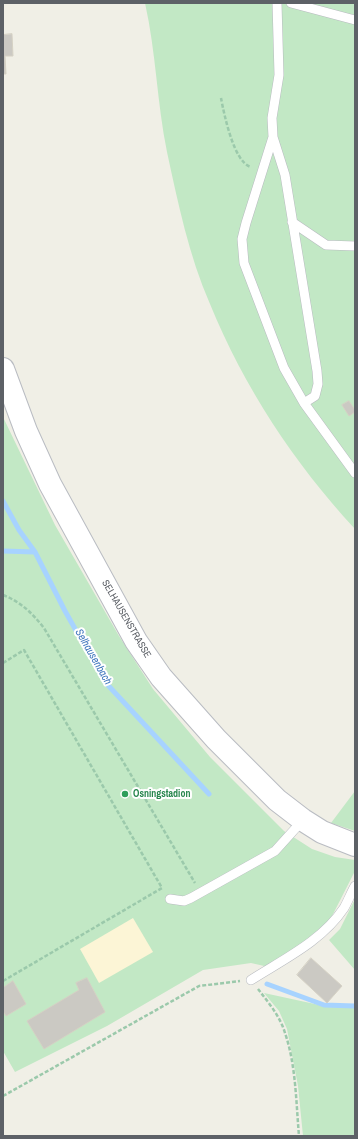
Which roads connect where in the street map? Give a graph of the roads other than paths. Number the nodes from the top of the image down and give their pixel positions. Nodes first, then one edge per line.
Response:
1 (277, 3) edge
2 (291, 3) edge
3 (355, 20) edge
4 (274, 137) junction
5 (292, 222) junction
6 (355, 246) edge
7 (3, 369) edge
8 (304, 403) junction
9 (355, 473) edge
10 (303, 820) junction
11 (355, 844) edge
12 (355, 886) edge
13 (170, 899) dead end
14 (251, 980) road end

1 - 4 lane
2 - 3 lane
4 - 5 lane
4 - 8 lane
5 - 6 lane
5 - 8 lane
7 - 10 street, SELHAUSENSTRASSE
8 - 9 lane
10 - 11 street, SELHAUSENSTRASSE
10 - 13 lane
12 - 14 lane

